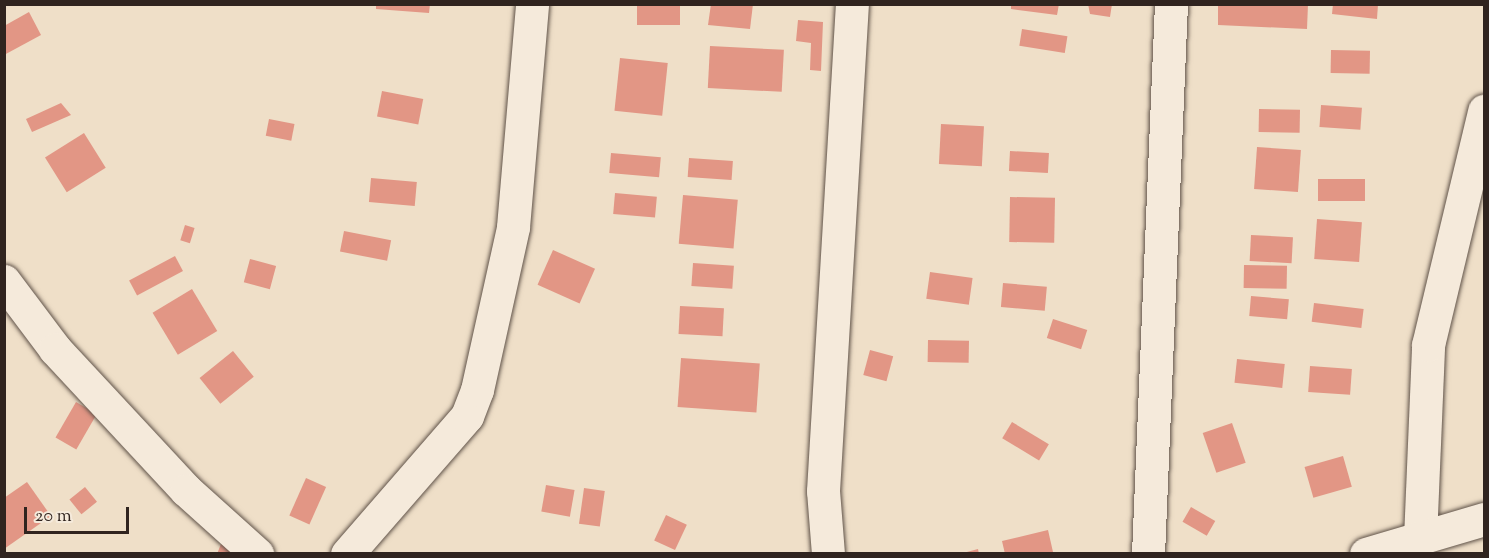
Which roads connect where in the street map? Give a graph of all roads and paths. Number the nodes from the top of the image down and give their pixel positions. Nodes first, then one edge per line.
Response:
1 (532, 4) edge
2 (852, 4) edge
3 (1171, 4) edge
4 (1485, 111) edge
5 (4, 280) edge
6 (1485, 519) edge
7 (1420, 539) junction
8 (257, 554) edge
9 (346, 554) edge
10 (828, 554) edge
11 (1148, 554) edge
12 (1366, 554) edge

1 - 9 street
2 - 10 street
3 - 11 street
4 - 7 street
5 - 8 street
6 - 7 street
7 - 12 street

